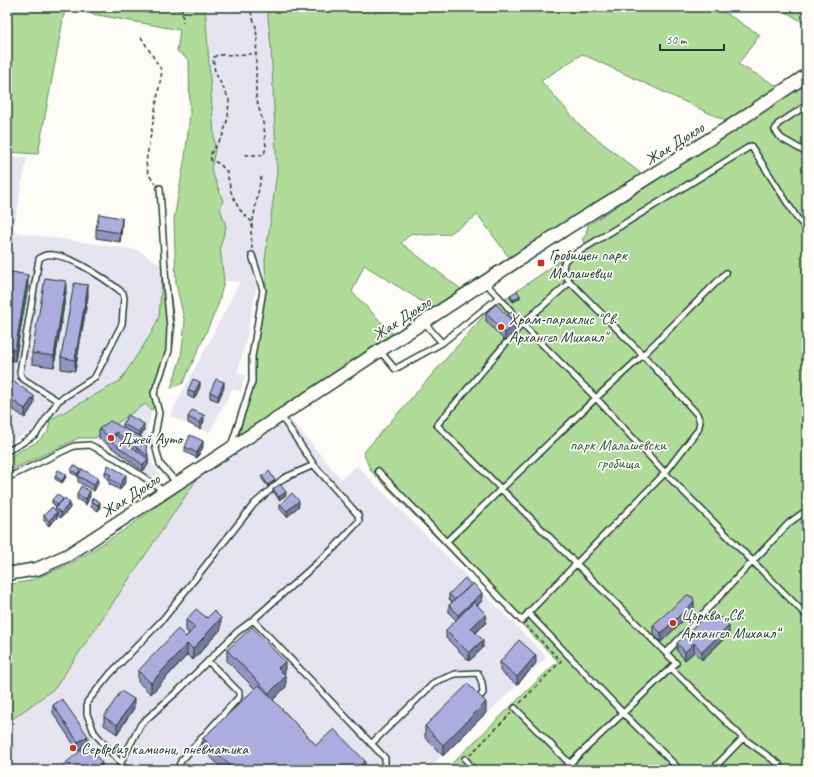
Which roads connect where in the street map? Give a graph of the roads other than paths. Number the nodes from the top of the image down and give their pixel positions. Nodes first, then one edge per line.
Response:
1 (807, 75) edge
2 (807, 105) edge
3 (807, 153) edge
4 (160, 188) road end
5 (807, 229) edge
6 (252, 255) road end
7 (726, 272) dead end
8 (484, 282) junction
9 (570, 282) junction
10 (499, 297) junction
11 (424, 322) junction
12 (522, 324) junction
13 (442, 343) junction
14 (380, 351) junction
15 (643, 356) junction
16 (596, 398) junction
17 (58, 401) junction
18 (281, 416) junction
19 (230, 449) junction
20 (7, 451) edge
21 (314, 465) junction
22 (378, 471) dead end
23 (665, 473) junction
24 (7, 478) edge
25 (177, 483) junction
26 (501, 490) junction
27 (164, 491) junction
28 (807, 510) edge
29 (446, 542) junction
30 (752, 562) junction
31 (577, 563) junction
32 (7, 574) edge
33 (528, 613) junction
34 (807, 616) edge
35 (253, 620) junction
36 (666, 653) junction
37 (208, 661) junction
38 (671, 668) junction
39 (478, 699) edge
40 (515, 708) road end
41 (624, 714) junction
42 (743, 738) junction
43 (371, 744) junction
44 (465, 760) road end
45 (570, 763) junction
46 (120, 764) junction
47 (779, 764) dead end
48 (126, 770) edge
49 (180, 770) edge
50 (379, 770) edge
51 (474, 770) edge
52 (563, 770) edge
53 (576, 770) edge
54 (680, 770) edge
55 (712, 770) edge

1 - 8 street, Жак Дюкло
2 - 3 lane
4 - 25 lane
5 - 9 lane
6 - 19 lane
7 - 15 lane
8 - 10 lane
8 - 11 street, Жак Дюкло
9 - 12 lane
9 - 15 lane
10 - 12 lane
10 - 13 lane
11 - 13 lane
11 - 14 street, Жак Дюкло
12 - 16 lane
12 - 26 lane
13 - 14 lane
14 - 18 street, Жак Дюкло
15 - 16 lane
15 - 23 lane
16 - 23 lane
16 - 26 lane
17 - 17 lane
17 - 20 lane
18 - 19 street, Жак Дюкло
18 - 21 lane
19 - 25 street, Жак Дюкло
21 - 35 lane
21 - 46 lane
22 - 29 lane
23 - 30 lane
23 - 31 lane
24 - 27 lane
25 - 27 street, Жак Дюкло
26 - 29 lane
26 - 31 lane
27 - 32 street, Жак Дюкло
28 - 30 lane
29 - 33 lane
30 - 34 lane
30 - 36 lane
31 - 33 lane
31 - 36 lane
33 - 41 lane
35 - 37 lane
35 - 43 lane
36 - 38 lane
37 - 46 lane
37 - 49 lane
38 - 41 lane
38 - 42 lane
39 - 43 lane
40 - 45 lane
41 - 45 lane
41 - 54 lane
42 - 47 lane
42 - 55 lane
43 - 50 lane
44 - 51 lane
45 - 52 lane
45 - 53 lane
46 - 48 lane

